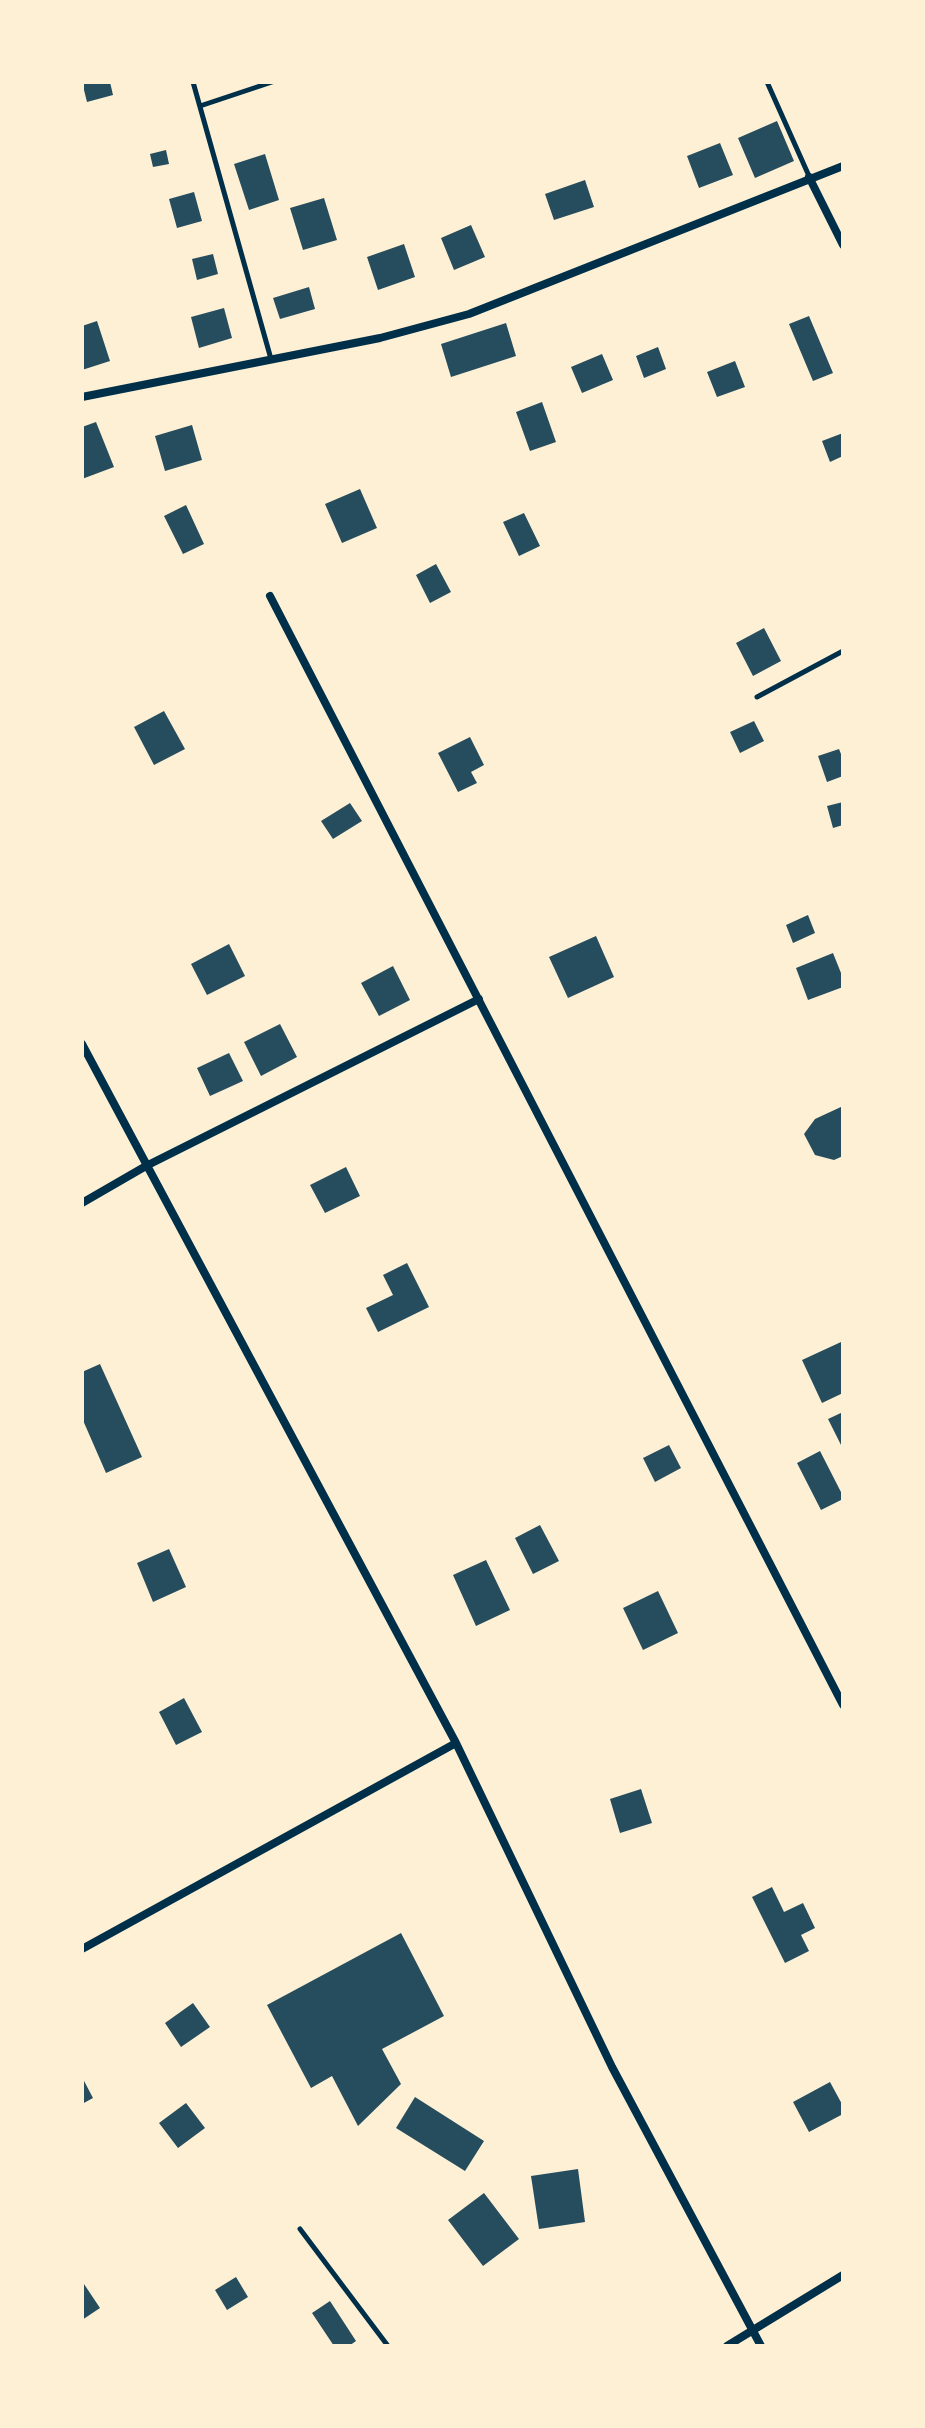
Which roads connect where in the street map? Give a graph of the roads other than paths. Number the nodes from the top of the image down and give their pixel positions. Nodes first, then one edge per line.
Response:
1 (193, 82) edge
2 (272, 82) edge
3 (767, 82) edge
4 (200, 106) junction
5 (843, 166) edge
6 (809, 177) junction
7 (843, 245) edge
8 (271, 360) junction
9 (82, 397) edge
10 (270, 596) dead end
11 (843, 651) edge
12 (757, 697) dead end
13 (479, 999) junction
14 (82, 1044) edge
15 (146, 1166) junction
16 (82, 1203) edge
17 (843, 1705) edge
18 (456, 1743) junction
19 (82, 1949) edge
20 (300, 2229) dead end
21 (843, 2275) edge
22 (750, 2329) junction
23 (388, 2346) edge
24 (727, 2346) edge
25 (761, 2346) edge

1 - 4 lane
2 - 4 lane
3 - 6 lane
4 - 8 lane
5 - 6 street
6 - 7 street
6 - 8 street
8 - 9 street
10 - 13 street
11 - 12 lane
13 - 15 street
13 - 17 street
14 - 15 street
15 - 16 street
15 - 18 street
18 - 19 street
18 - 22 street
20 - 23 lane
21 - 22 street
22 - 24 street
22 - 25 street

